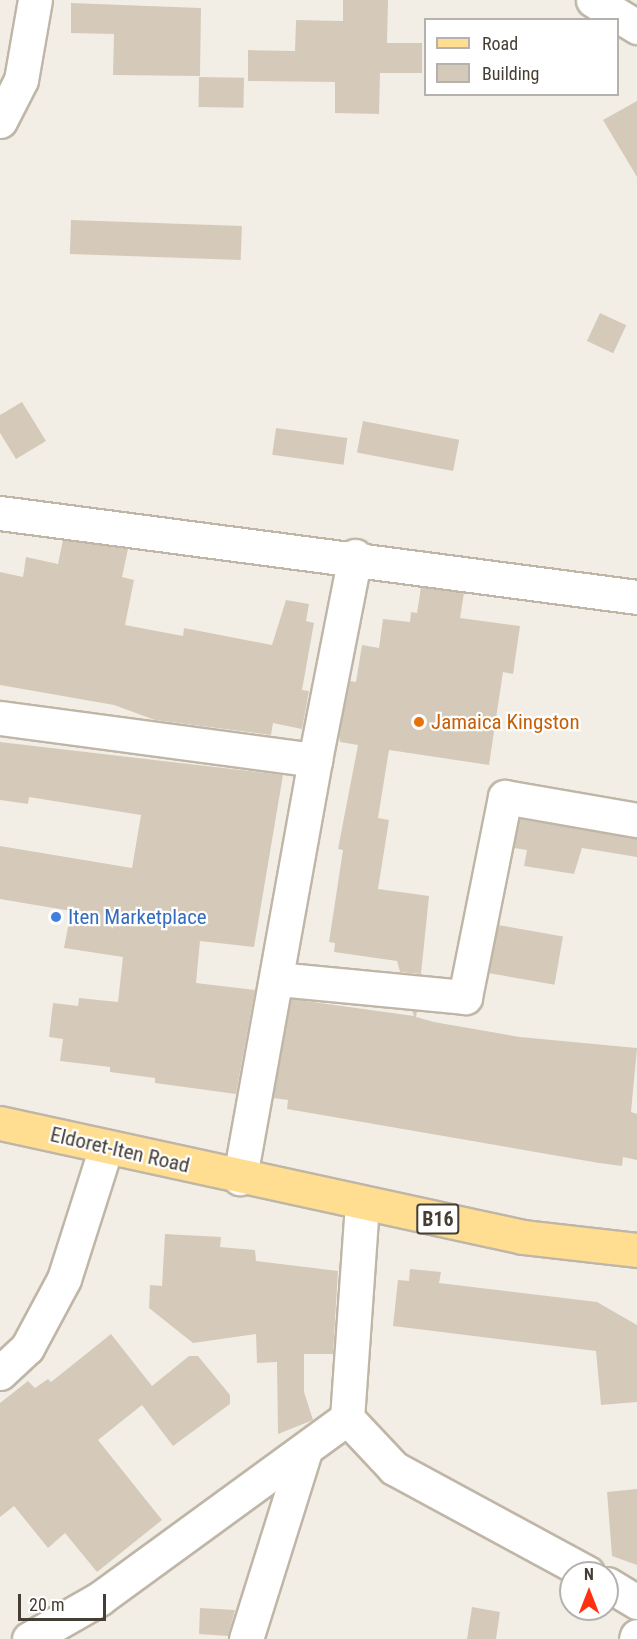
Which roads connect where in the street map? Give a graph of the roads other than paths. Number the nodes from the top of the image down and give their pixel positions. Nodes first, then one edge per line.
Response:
1 (35, 0) edge
2 (603, 4) edge
3 (637, 27) edge
4 (0, 121) edge
5 (0, 513) edge
6 (355, 555) junction
7 (637, 597) edge
8 (0, 718) edge
9 (315, 760) junction
10 (637, 820) edge
11 (277, 979) junction
12 (0, 1124) edge
13 (106, 1147) junction
14 (240, 1178) junction
15 (362, 1204) junction
16 (637, 1250) edge
17 (0, 1373) edge
18 (347, 1418) junction
19 (305, 1451) junction
20 (565, 1561) edge
21 (619, 1591) edge
22 (637, 1602) edge
23 (29, 1639) edge
24 (246, 1639) edge

1 - 4 street
2 - 3 street
5 - 6 street
6 - 7 street
6 - 9 street
8 - 9 street
9 - 11 street
10 - 11 street
11 - 14 street
12 - 13 main road, Eldoret-Iten Road / B16
13 - 14 main road, Eldoret-Iten Road / B16
13 - 17 street
14 - 15 main road, B16
15 - 16 main road, B16
15 - 18 street
18 - 19 street
18 - 20 street
19 - 23 street
19 - 24 street
21 - 22 street

